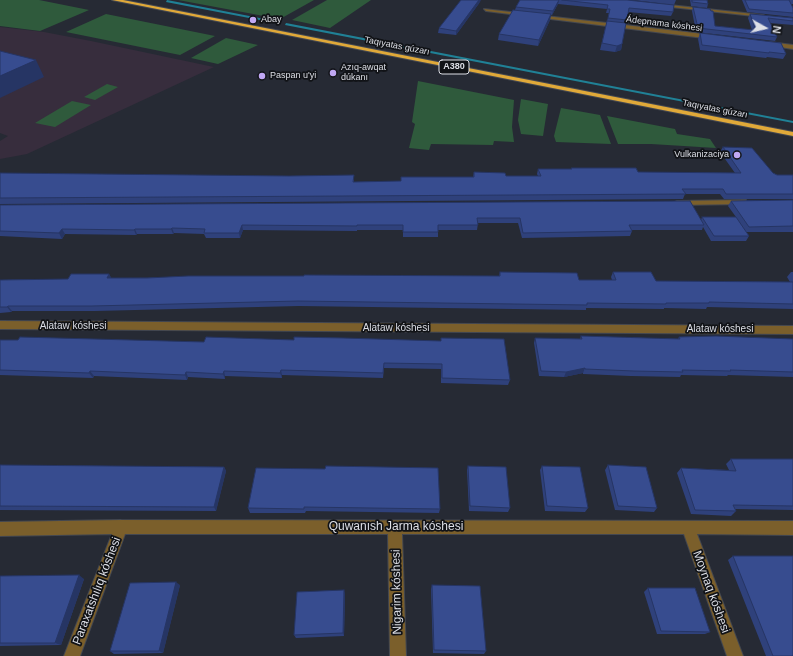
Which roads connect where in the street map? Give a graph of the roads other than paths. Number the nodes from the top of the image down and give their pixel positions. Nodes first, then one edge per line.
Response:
1 (115, 0) edge
2 (653, 5) edge
3 (486, 10) dead end
4 (770, 17) edge
5 (716, 38) edge
6 (762, 43) edge
7 (793, 47) edge
8 (793, 134) edge
9 (753, 202) edge
10 (666, 203) edge
11 (0, 325) edge
12 (793, 330) edge
13 (121, 527) junction
14 (396, 527) junction
15 (688, 528) junction
16 (793, 528) edge
17 (0, 529) edge
18 (72, 656) edge
19 (398, 656) edge
20 (735, 656) edge

1 - 8 highway, Taqıyatas gúzarı / A380
2 - 4 street
3 - 5 street, Ádepnama kóshesi
6 - 7 street
9 - 10 street
11 - 12 street, Alataw kóshesi
13 - 14 street, Quwanısh Jarma kóshesi
13 - 17 street, Quwanısh Jarma kóshesi
13 - 18 street, Paraxatshılıq kóshesi
14 - 15 street, Quwanısh Jarma kóshesi
14 - 19 street, Nigarim kóshesi
15 - 16 street, Quwanısh Jarma kóshesi
15 - 20 street, Moynaq kóshesi

